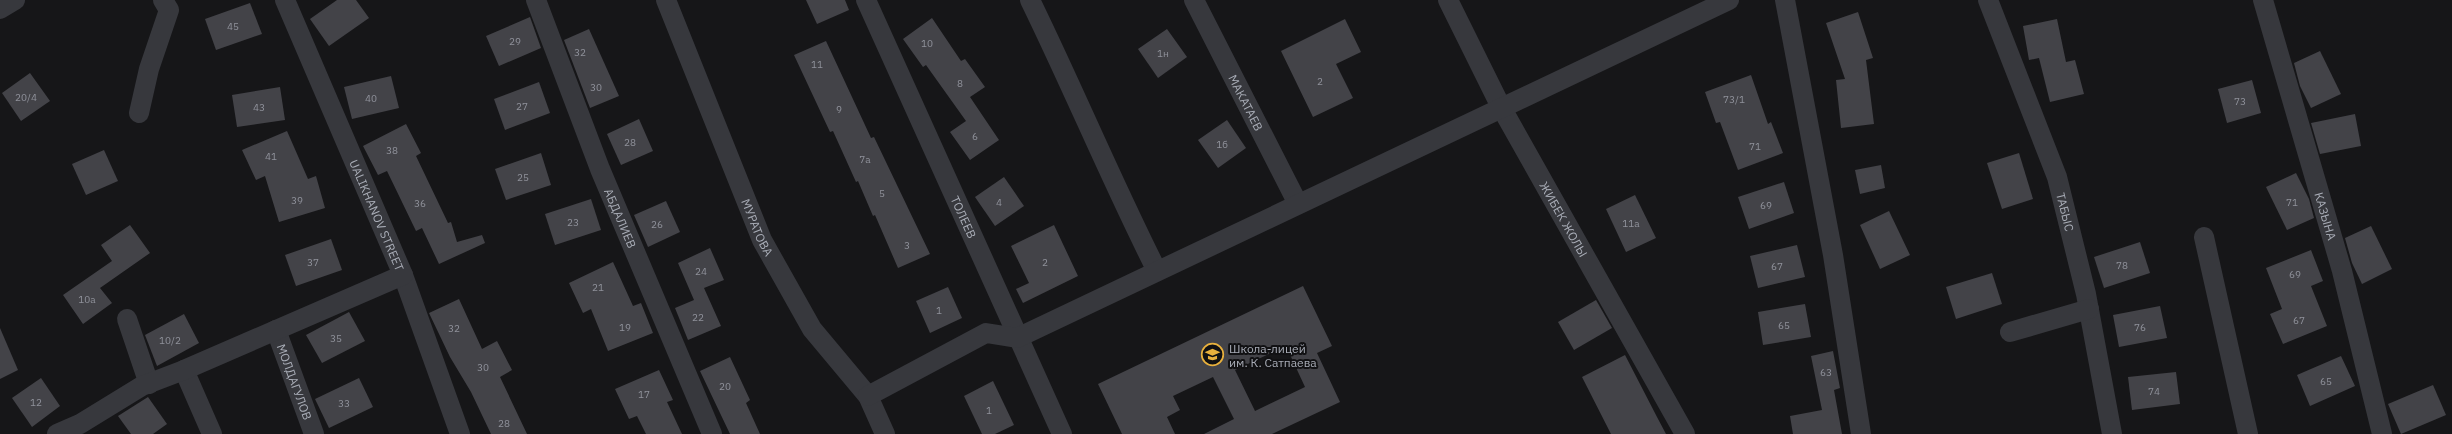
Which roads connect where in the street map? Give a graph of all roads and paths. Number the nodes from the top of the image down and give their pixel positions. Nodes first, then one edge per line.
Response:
1 (15, 0) edge
2 (163, 0) edge
3 (285, 0) edge
4 (536, 0) edge
5 (666, 0) edge
6 (866, 0) edge
7 (1030, 0) edge
8 (1194, 0) edge
9 (1448, 0) edge
10 (1729, 0) edge
11 (1785, 0) edge
12 (1988, 0) edge
13 (2263, 0) edge
14 (0, 9) edge
15 (1502, 107) junction
16 (138, 113) dead end
17 (1298, 204) junction
18 (2204, 237) dead end
19 (1157, 271) junction
20 (403, 275) junction
21 (2089, 308) junction
22 (127, 319) dead end
23 (276, 330) junction
24 (2010, 332) dead end
25 (1017, 338) junction
26 (184, 370) junction
27 (148, 384) junction
28 (868, 396) junction
29 (57, 434) edge
30 (212, 434) edge
31 (314, 434) edge
32 (460, 434) edge
33 (712, 434) edge
34 (885, 434) edge
35 (1062, 434) edge
36 (1685, 434) edge
37 (1861, 434) edge
38 (2112, 434) edge
39 (2248, 434) edge
40 (2382, 434) edge

1 - 14 street
2 - 16 street
3 - 20 street, UALIKHANOV STREET
4 - 33 street, АБДАЛИЕВ
5 - 28 street, МУРАТОВА
6 - 25 street, ТОЛЕЕВ
7 - 19 street
8 - 17 street, МАКАТАЕВ
9 - 15 street, ЖИБЕК ЖОЛЫ
10 - 15 street
11 - 37 street
12 - 21 street, ТАБЫС
13 - 40 street, КАЗЫНА
15 - 17 street
15 - 36 street, ЖИБЕК ЖОЛЫ
17 - 19 street
18 - 39 street
19 - 25 street
20 - 23 street
20 - 32 street, UALIKHANOV STREET
21 - 24 street
21 - 38 street, ТАБЫС
22 - 27 street
23 - 26 street
23 - 31 street, МОЛДАГУЛОВ
25 - 28 street
25 - 35 street, ТОЛЕЕВ
26 - 27 street
26 - 30 street
27 - 29 street
28 - 34 street, МУРАТОВА

